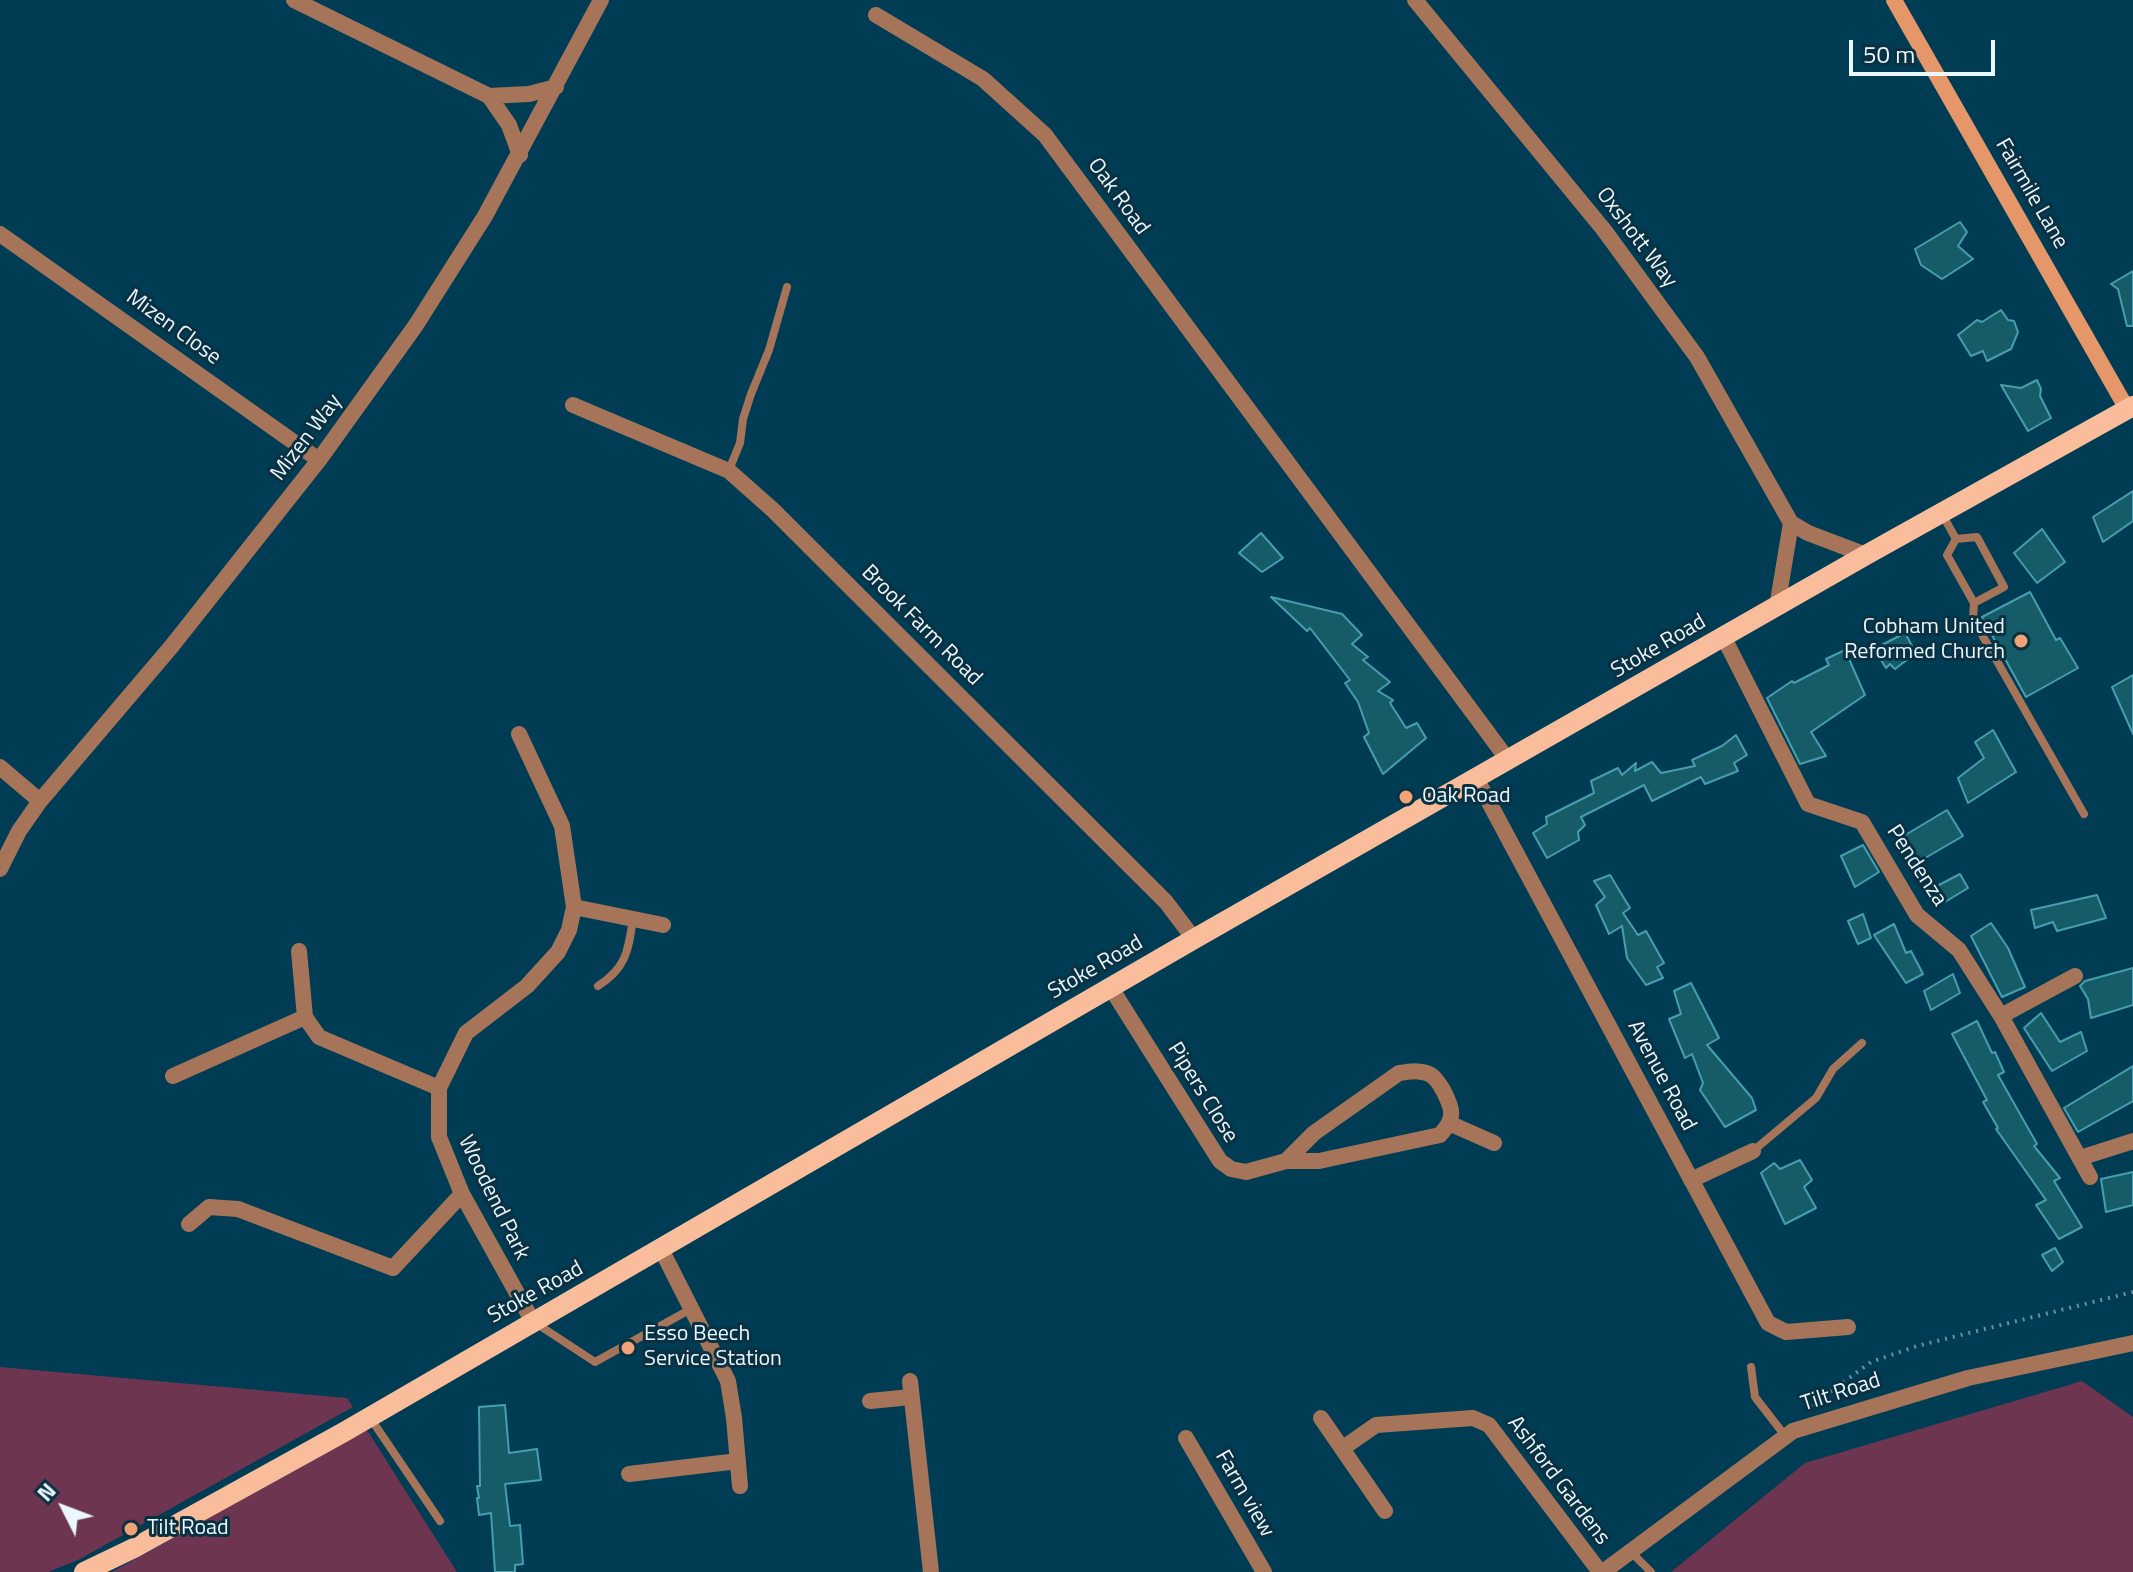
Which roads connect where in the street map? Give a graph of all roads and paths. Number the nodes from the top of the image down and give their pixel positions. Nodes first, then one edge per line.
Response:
1 (294, 0) edge
2 (601, 0) edge
3 (1415, 0) edge
4 (1894, 0) edge
5 (876, 15) dead end
6 (556, 87) junction
7 (489, 96) junction
8 (520, 155) junction
9 (0, 234) edge
10 (787, 287) dead end
11 (573, 405) dead end
12 (2130, 408) edge
13 (319, 460) junction
14 (729, 471) junction
15 (1941, 513) junction
16 (1791, 523) junction
17 (1956, 539) junction
18 (1866, 555) junction
19 (1974, 603) junction
20 (1777, 607) junction
21 (1724, 638) junction
22 (519, 734) dead end
23 (1508, 760) junction
24 (0, 767) edge
25 (1476, 778) junction
26 (40, 801) junction
27 (2084, 814) dead end
28 (0, 869) edge
29 (574, 907) junction
30 (633, 919) junction
31 (663, 925) dead end
32 (1194, 939) junction
33 (299, 951) dead end
34 (2075, 976) dead end
35 (598, 986) dead end
36 (1111, 988) junction
37 (2001, 1016) junction
38 (305, 1017) junction
39 (1862, 1043) dead end
40 (173, 1076) dead end
41 (439, 1088) junction
42 (1451, 1124) junction
43 (2133, 1141) edge
44 (1494, 1143) dead end
45 (1753, 1151) joint
46 (2080, 1158) junction
47 (1286, 1161) junction
48 (2090, 1177) dead end
49 (1691, 1180) junction
50 (462, 1194) junction
51 (189, 1224) dead end
52 (661, 1249) junction
53 (2133, 1292) edge
54 (691, 1309) junction
55 (533, 1322) junction
56 (1848, 1327) dead end
57 (2133, 1343) edge
58 (1751, 1367) dead end
59 (870, 1401) dead end
60 (370, 1417) junction
61 (1321, 1418) dead end
62 (1789, 1434) junction
63 (1186, 1438) dead end
64 (1343, 1448) junction
65 (738, 1461) junction
66 (629, 1474) dead end
67 (740, 1486) dead end
68 (1385, 1511) dead end
69 (440, 1521) dead end
70 (1631, 1551) junction
71 (84, 1572) edge
72 (931, 1572) edge
73 (1264, 1572) edge
74 (1601, 1572) edge
75 (1651, 1572) edge

1 - 7 street
2 - 6 street, Mizen Way
3 - 16 street, Oxshott Way
4 - 12 street, Fairmile Lane
5 - 23 street, Oak Road
6 - 7 street
6 - 8 street, Mizen Way
7 - 8 street
8 - 13 street, Mizen Way
9 - 13 street, Mizen Close
10 - 14 lane
11 - 14 street, Brook Farm Road
12 - 15 main road, Stoke Road
13 - 26 street, Mizen Way
14 - 32 street, Brook Farm Road
15 - 17 lane
15 - 18 main road, Stoke Road
16 - 18 street
16 - 20 street
17 - 19 lane
17 - 19 lane
18 - 20 main road, Stoke Road
19 - 27 lane
20 - 21 main road, Stoke Road
21 - 23 main road, Stoke Road
21 - 37 street, Pendenza
22 - 29 street, Woodend Park
23 - 25 main road, Stoke Road
24 - 26 street
25 - 32 main road, Stoke Road
25 - 49 street, Avenue Road
26 - 28 street, Mizen Way
29 - 30 street
29 - 41 street, Woodend Park
30 - 31 street
30 - 35 lane
32 - 36 main road, Stoke Road
33 - 38 street
34 - 37 street
36 - 47 street, Pipers Close
36 - 52 main road, Stoke Road
37 - 46 street, Pendenza
38 - 40 street
38 - 41 street
39 - 45 lane
41 - 50 street, Woodend Park
42 - 44 street
42 - 47 street, Pipers Close
42 - 47 street, Pipers Close
43 - 46 street
45 - 49 street
46 - 48 street, Pendenza
49 - 56 street, Avenue Road
50 - 51 street
50 - 55 street, Woodend Park
52 - 54 street
52 - 55 main road, Stoke Road
53 - 62 path
54 - 55 lane
54 - 65 street
55 - 60 main road, Stoke Road
57 - 62 street, Tilt Road
58 - 62 lane
59 - 72 street
60 - 69 lane
60 - 71 main road, Stoke Road
61 - 64 street
62 - 70 street, Tilt Road
63 - 73 street, Farm view
64 - 68 street
64 - 74 street, Ashford Gardens
65 - 66 street
65 - 67 street
70 - 74 street, Tilt Road
70 - 75 lane

